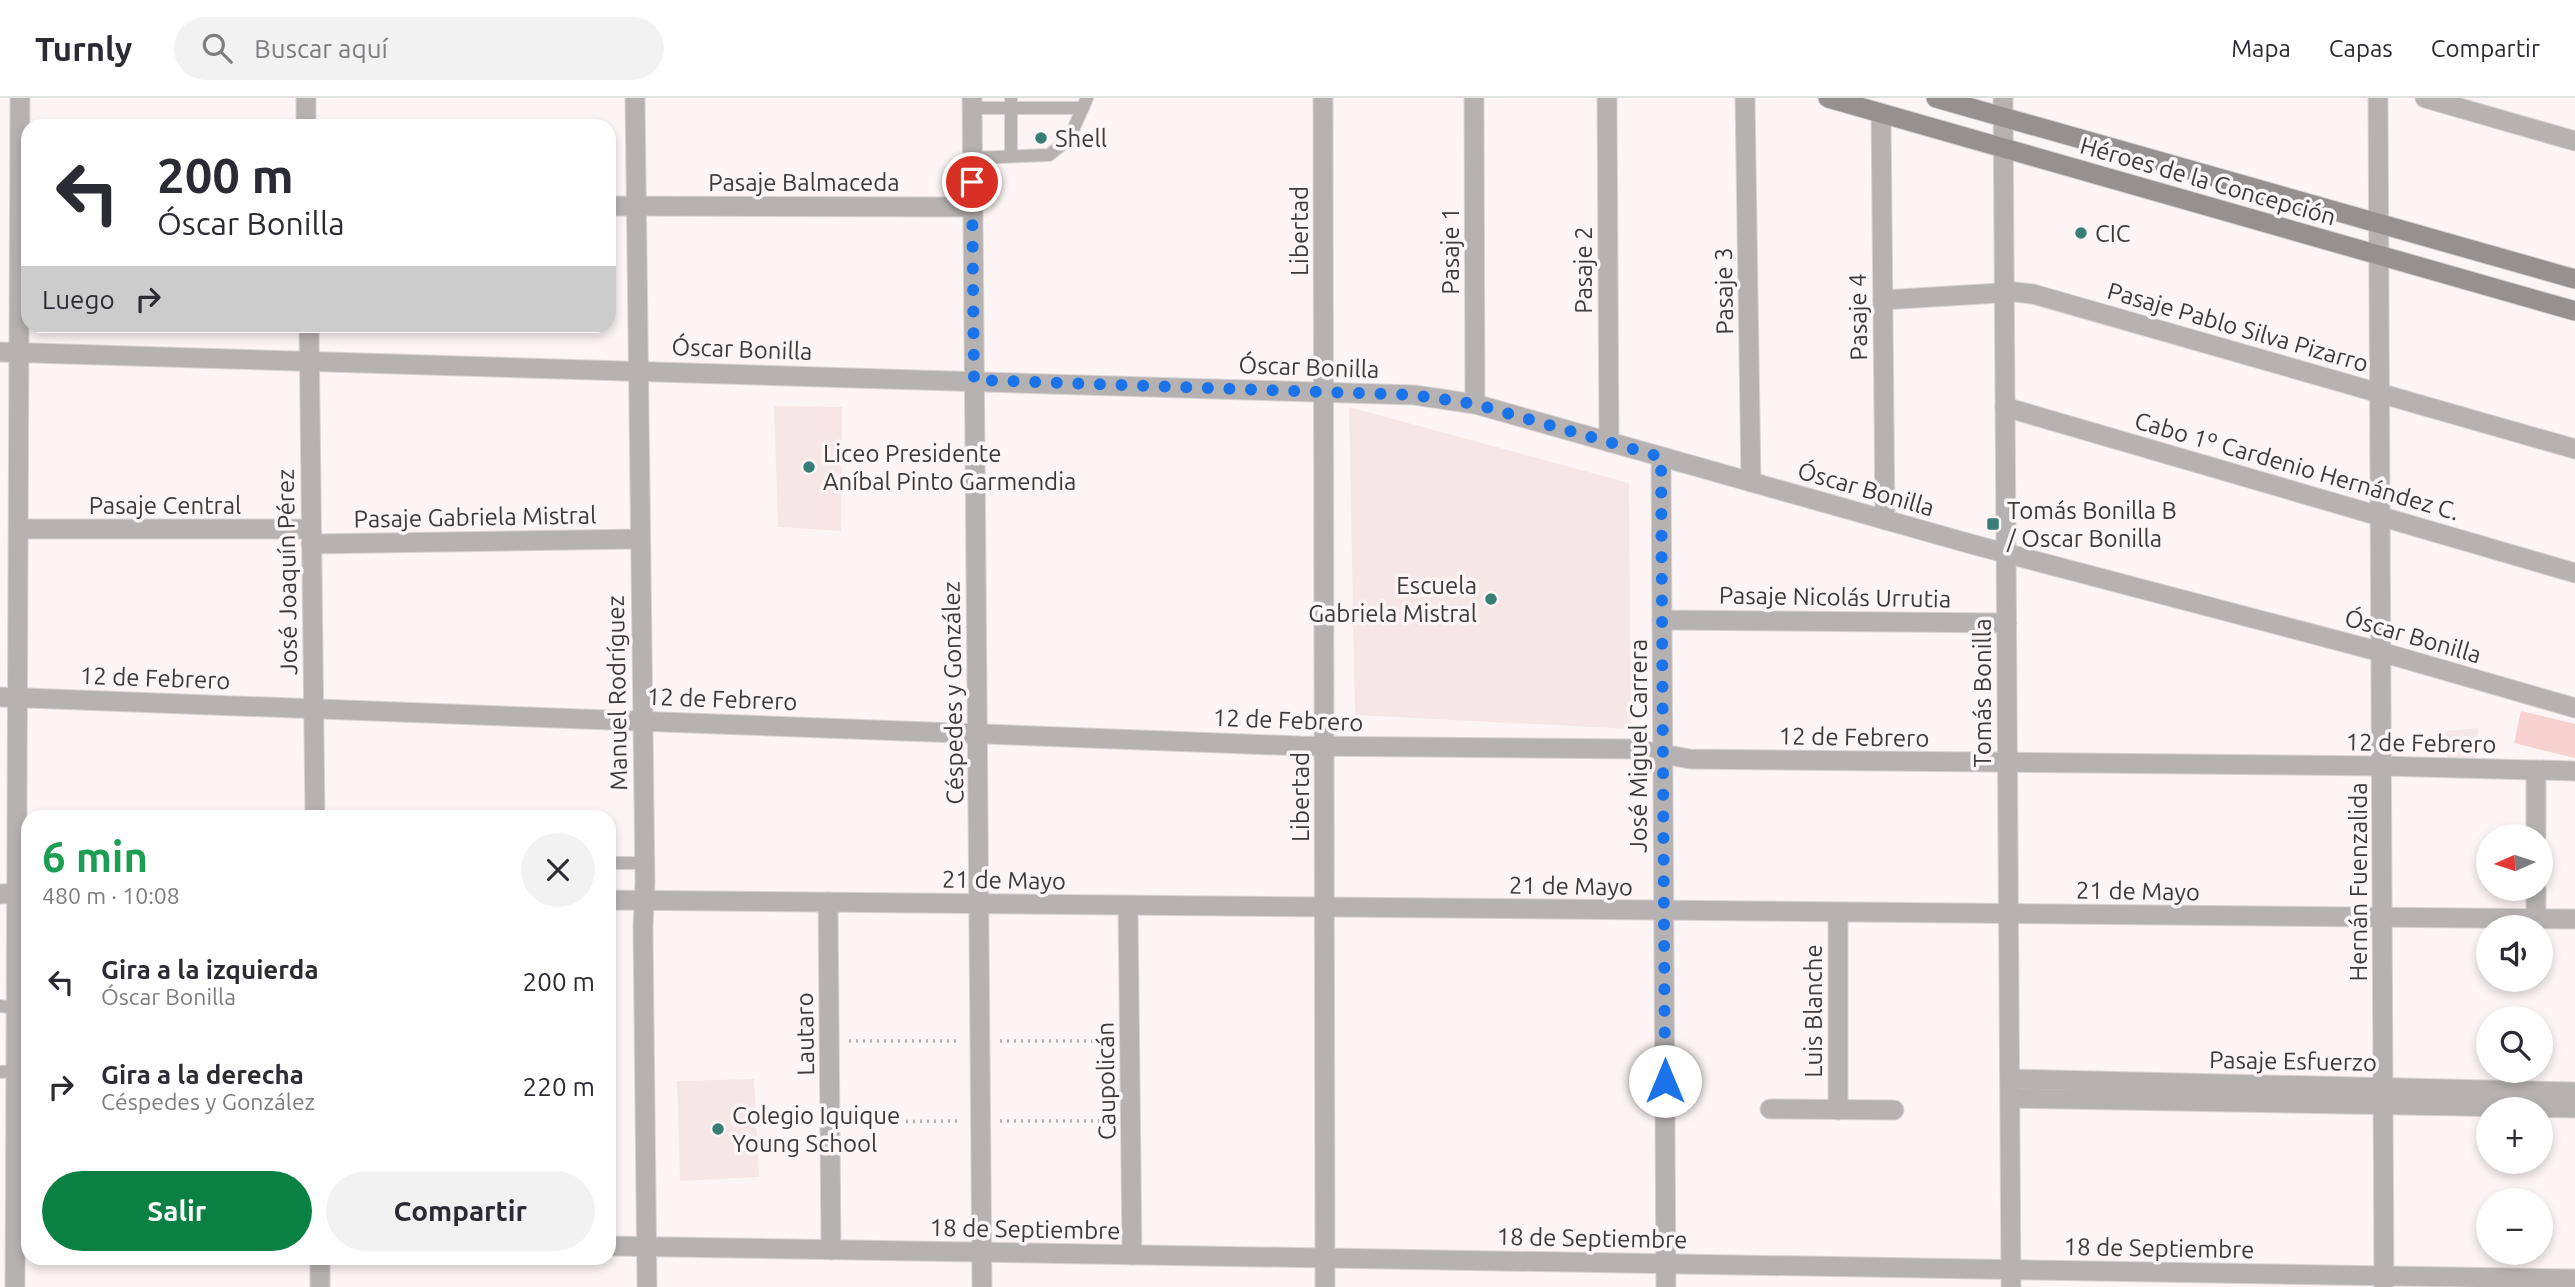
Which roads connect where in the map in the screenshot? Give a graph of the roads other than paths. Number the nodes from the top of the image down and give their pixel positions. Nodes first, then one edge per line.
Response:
1 (20, 98) edge
2 (306, 98) edge
3 (635, 98) edge
4 (1323, 98) edge
5 (1474, 98) edge
6 (1607, 98) edge
7 (1745, 98) edge
8 (1828, 98) edge
9 (1936, 98) edge
10 (2378, 98) edge
11 (2425, 98) edge
12 (1011, 102) edge
13 (972, 103) edge
14 (1085, 103) edge
15 (2003, 108) edge
16 (1881, 113) junction
17 (306, 119) edge
18 (2575, 141) edge
19 (2004, 148) junction
20 (1011, 156) junction
21 (972, 158) junction
22 (636, 205) junction
23 (616, 206) edge
24 (972, 207) junction
25 (2379, 224) junction
26 (2379, 254) junction
27 (2575, 279) edge
28 (2004, 293) junction
29 (1883, 300) junction
30 (2575, 311) edge
31 (309, 333) edge
32 (10, 352) edge
33 (309, 361) junction
34 (638, 370) junction
35 (974, 380) junction
36 (1324, 392) junction
37 (2380, 393) junction
38 (1475, 404) junction
39 (2005, 407) junction
40 (1609, 442) junction
41 (2575, 449) edge
42 (1661, 457) junction
43 (1752, 482) junction
44 (2381, 516) junction
45 (1885, 520) junction
46 (19, 529) junction
47 (311, 537) junction
48 (639, 539) junction
49 (2006, 553) junction
50 (2575, 573) edge
51 (1662, 620) junction
52 (2007, 623) junction
53 (2381, 652) junction
54 (9, 697) edge
55 (2575, 708) edge
56 (313, 709) junction
57 (642, 721) junction
58 (978, 733) junction
59 (1325, 746) junction
60 (1663, 754) junction
61 (2007, 764) junction
62 (2381, 766) junction
63 (2536, 770) junction
64 (2575, 771) edge
65 (314, 810) edge
66 (2536, 824) edge
67 (616, 863) edge
68 (644, 863) junction
69 (15, 893) edge
70 (616, 900) edge
71 (643, 900) junction
72 (828, 902) junction
73 (979, 904) junction
74 (1129, 906) junction
75 (1325, 908) junction
76 (1664, 911) junction
77 (1838, 913) junction
78 (2008, 914) junction
79 (2382, 918) junction
80 (2476, 919) edge
81 (2553, 919) edge
82 (2575, 919) edge
83 (8, 1007) edge
84 (8, 1072) edge
85 (2010, 1088) junction
86 (2575, 1092) edge
87 (2383, 1096) junction
88 (2575, 1108) edge
89 (1770, 1109) dead end
90 (1838, 1110) junction
91 (1894, 1110) dead end
92 (15, 1236) edge
93 (616, 1246) edge
94 (646, 1247) junction
95 (831, 1250) junction
96 (982, 1252) junction
97 (1132, 1255) junction
98 (1325, 1258) junction
99 (1666, 1264) junction
100 (320, 1265) edge
101 (2011, 1278) edge
102 (2575, 1279) edge
103 (2384, 1281) edge
104 (15, 1287) edge
105 (320, 1287) edge
106 (647, 1287) edge
107 (982, 1287) edge
108 (1325, 1287) edge
109 (1666, 1287) edge

1 - 32 street
2 - 17 street
3 - 22 street, Manuel Rodríguez
4 - 36 street, Libertad
5 - 38 street, Pasaje 1
6 - 40 street, Pasaje 2
7 - 43 street, Pasaje 3
8 - 16 main road, Héroes de la Concepción
9 - 15 main road, Héroes de la Concepción
10 - 25 street, Hernán Fuenzalida
11 - 18 street
12 - 13 lane
12 - 14 lane
12 - 20 lane
13 - 21 street, Céspedes y González
14 - 20 lane
15 - 19 street, Tomás Bonilla
15 - 25 main road, Héroes de la Concepción
16 - 19 main road, Héroes de la Concepción
16 - 29 street, Pasaje 4
19 - 26 main road, Héroes de la Concepción
19 - 28 street, Tomás Bonilla
20 - 21 lane
21 - 24 street, Céspedes y González
22 - 23 street, Pasaje Balmaceda
22 - 24 street, Pasaje Balmaceda
22 - 34 street, Manuel Rodríguez
24 - 35 street, Céspedes y González
25 - 26 street, Hernán Fuenzalida
25 - 27 main road, Héroes de la Concepción
26 - 30 main road, Héroes de la Concepción
26 - 37 street, Hernán Fuenzalida
28 - 29 street, Pasaje Pablo Silva Pizarro
28 - 37 street, Pasaje Pablo Silva Pizarro
28 - 39 street, Tomás Bonilla
29 - 45 street, Pasaje 4
31 - 33 street, José Joaquín Pérez
32 - 33 street, Óscar Bonilla
32 - 46 street
33 - 34 street, Óscar Bonilla
33 - 47 street, José Joaquín Pérez
34 - 35 street, Óscar Bonilla
34 - 48 street, Manuel Rodríguez
35 - 36 street, Óscar Bonilla
35 - 58 street, Céspedes y González
36 - 38 street, Óscar Bonilla
36 - 59 street, Libertad
37 - 41 street, Pasaje Pablo Silva Pizarro
37 - 44 street, Hernán Fuenzalida
38 - 40 street, Óscar Bonilla
39 - 44 street, Cabo 1º Cardenio Hernández C.
39 - 49 street, Tomás Bonilla
40 - 42 street, Óscar Bonilla
42 - 43 street, Óscar Bonilla
42 - 51 street, José Miguel Carrera
43 - 45 street, Óscar Bonilla
44 - 50 street, Cabo 1º Cardenio Hernández C.
44 - 53 street, Hernán Fuenzalida
45 - 49 street, Óscar Bonilla
46 - 47 street, Pasaje Central
46 - 54 street
47 - 48 street, Pasaje Gabriela Mistral
47 - 56 street, José Joaquín Pérez
48 - 57 street, Manuel Rodríguez
49 - 52 street, Tomás Bonilla
49 - 53 street, Óscar Bonilla
51 - 52 street, Pasaje Nicolás Urrutia
51 - 60 street, José Miguel Carrera
52 - 61 street, Tomás Bonilla
53 - 55 street, Óscar Bonilla
53 - 62 street, Hernán Fuenzalida
54 - 56 street, 12 de Febrero
54 - 69 street
56 - 57 street, 12 de Febrero
56 - 65 street, José Joaquín Pérez
57 - 58 street, 12 de Febrero
57 - 68 street, Manuel Rodríguez
58 - 59 street, 12 de Febrero
58 - 73 street, Céspedes y González
59 - 60 street, 12 de Febrero
59 - 75 street, Libertad
60 - 61 street, 12 de Febrero
60 - 76 street, José Miguel Carrera
61 - 62 street, 12 de Febrero
61 - 78 street, Tomás Bonilla
62 - 63 street, 12 de Febrero
62 - 79 street, Hernán Fuenzalida
63 - 64 street, 12 de Febrero
63 - 66 street
67 - 68 lane
68 - 71 street, Manuel Rodríguez
69 - 83 street
70 - 71 street, 21 de Mayo
71 - 72 street, 21 de Mayo
71 - 94 street, Manuel Rodríguez
72 - 73 street, 21 de Mayo
72 - 95 street, Lautaro
73 - 74 street, 21 de Mayo
73 - 96 street, Céspedes y González
74 - 75 street, 21 de Mayo
74 - 97 street, Caupolicán
75 - 76 street, 21 de Mayo
75 - 98 street, Libertad
76 - 77 street, 21 de Mayo
76 - 99 street, José Miguel Carrera
77 - 78 street, 21 de Mayo
77 - 90 street, Luis Blanche
78 - 79 street, 21 de Mayo
78 - 85 street, Tomás Bonilla
79 - 80 street, 21 de Mayo
79 - 87 street, Hernán Fuenzalida
81 - 82 street, 21 de Mayo
83 - 84 street
84 - 92 street
85 - 87 street, Pasaje Esfuerzo
85 - 101 street, Tomás Bonilla
86 - 87 street, Pasaje Esfuerzo
87 - 88 street, Pasaje Esfuerzo
87 - 103 street, Hernán Fuenzalida
89 - 90 street, Luis Blanche
90 - 91 street, Luis Blanche
92 - 104 street
93 - 94 street, 18 de Septiembre
94 - 95 street, 18 de Septiembre
94 - 106 street, Manuel Rodríguez
95 - 96 street, 18 de Septiembre
96 - 97 street, 18 de Septiembre
96 - 107 street, Céspedes y González
97 - 98 street, 18 de Septiembre
98 - 99 street, 18 de Septiembre
98 - 108 street, Libertad
99 - 101 street, 18 de Septiembre
99 - 109 street, José Miguel Carrera
100 - 105 street
101 - 103 street, 18 de Septiembre
102 - 103 street, 18 de Septiembre

